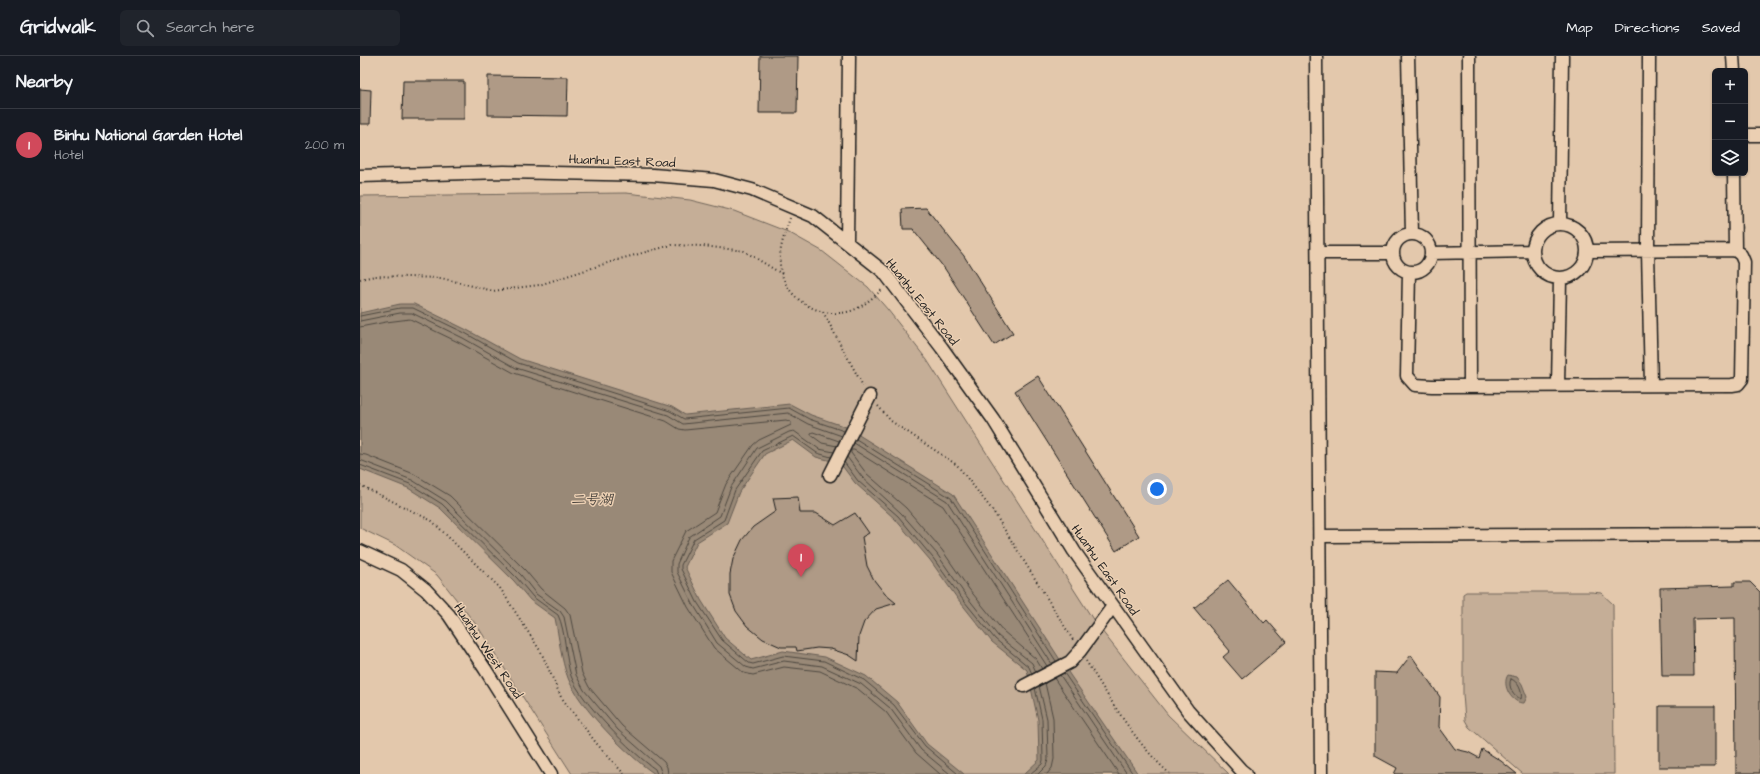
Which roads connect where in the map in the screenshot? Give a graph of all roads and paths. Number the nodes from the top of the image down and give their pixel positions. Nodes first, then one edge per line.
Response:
1 (849, 56) edge
2 (1316, 56) edge
3 (1408, 56) edge
4 (1469, 56) edge
5 (1562, 56) edge
6 (1648, 56) edge
7 (1733, 56) edge
8 (1734, 68) edge
9 (1748, 135) edge
10 (1760, 135) edge
11 (360, 176) edge
12 (1734, 176) edge
13 (794, 208) junction
14 (1560, 224) junction
15 (1412, 234) junction
16 (847, 242) junction
17 (1735, 250) junction
18 (1533, 251) junction
19 (1587, 251) junction
20 (1648, 251) junction
21 (1469, 252) junction
22 (1318, 253) junction
23 (1393, 253) junction
24 (1432, 253) junction
25 (1409, 272) junction
26 (782, 274) junction
27 (360, 279) edge
28 (1560, 279) junction
29 (892, 282) junction
30 (823, 312) junction
31 (1650, 385) junction
32 (1470, 386) junction
33 (1558, 386) junction
34 (870, 396) junction
35 (830, 475) dead end
36 (360, 485) edge
37 (1760, 534) edge
38 (1320, 536) junction
39 (360, 551) edge
40 (1113, 606) junction
41 (1080, 651) junction
42 (1024, 686) dead end
43 (551, 774) edge
44 (624, 774) edge
45 (1170, 774) edge
46 (1246, 774) edge
47 (1321, 774) edge

1 - 16 street
2 - 22 street
3 - 15 street
4 - 21 street
5 - 14 street
6 - 20 street
7 - 8 street
9 - 10 street
11 - 13 street, Huanhu East Road
12 - 17 street
13 - 16 street, Huanhu East Road
13 - 26 path
14 - 18 street
14 - 19 street
15 - 23 street
15 - 24 street
16 - 29 street, Huanhu East Road
17 - 20 street
17 - 31 street
18 - 21 street
18 - 28 street
19 - 20 street
19 - 28 street
20 - 31 street
21 - 24 street
21 - 32 street
22 - 23 street
22 - 38 street
23 - 25 street
24 - 25 street
25 - 32 street
26 - 27 path
26 - 30 path
28 - 33 street
29 - 30 path
29 - 40 street, Huanhu East Road
30 - 34 path
31 - 33 street
32 - 33 street
34 - 35 street
34 - 41 path
36 - 44 path
37 - 38 street
38 - 47 street
39 - 43 street, Huanhu West Road
40 - 41 street
40 - 46 street, Huanhu East Road
41 - 42 street
41 - 45 path

